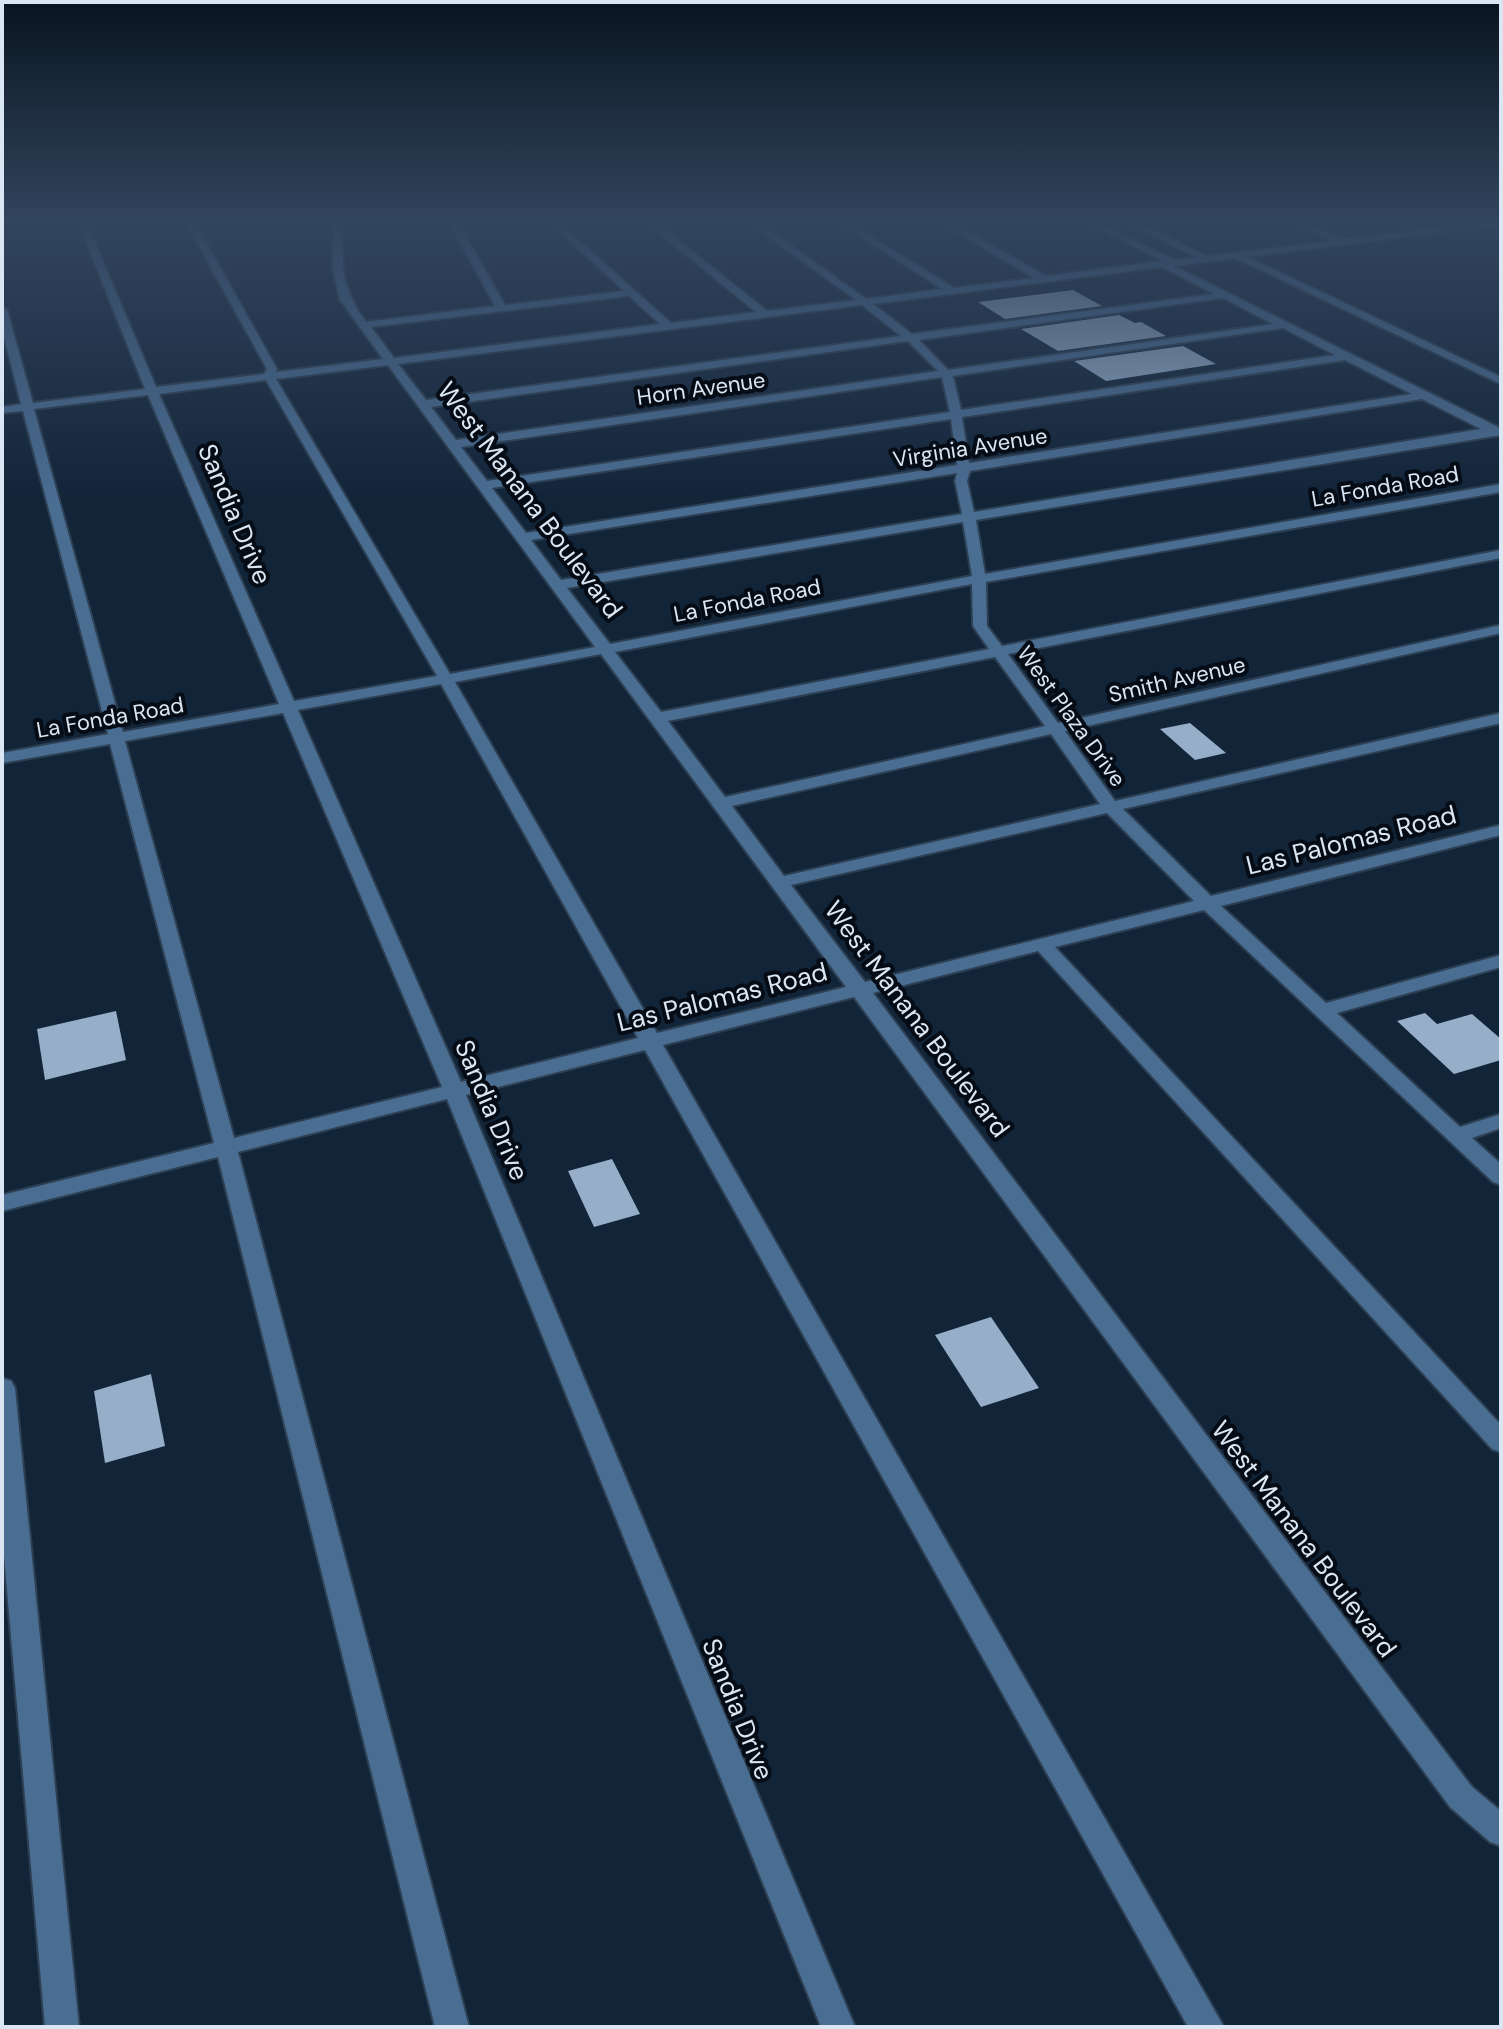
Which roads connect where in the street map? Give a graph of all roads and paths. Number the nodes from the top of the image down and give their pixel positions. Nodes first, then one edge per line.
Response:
1 (3, 314) edge
2 (120, 314) edge
3 (241, 314) edge
4 (355, 314) edge
5 (462, 314) edge
6 (655, 314) edge
7 (764, 314) edge
8 (878, 314) edge
9 (1084, 314) edge
10 (1262, 314) edge
11 (1359, 314) edge
12 (364, 325) junction
13 (1285, 325) junction
14 (668, 326) junction
15 (907, 337) junction
16 (1347, 356) junction
17 (390, 361) junction
18 (946, 374) junction
19 (269, 376) junction
20 (1501, 381) edge
21 (152, 391) junction
22 (1425, 395) junction
23 (424, 404) junction
24 (26, 407) junction
25 (2, 410) edge
26 (955, 414) junction
27 (1498, 432) edge
28 (455, 444) junction
29 (964, 468) junction
30 (484, 485) junction
31 (1501, 488) edge
32 (969, 517) junction
33 (521, 538) junction
34 (1501, 554) edge
35 (978, 579) junction
36 (557, 585) junction
37 (1501, 629) edge
38 (605, 649) junction
39 (999, 652) junction
40 (446, 679) junction
41 (287, 706) junction
42 (657, 718) junction
43 (1501, 718) edge
44 (1054, 729) junction
45 (116, 738) junction
46 (2, 758) edge
47 (722, 803) junction
48 (1112, 808) junction
49 (1501, 830) edge
50 (780, 882) junction
51 (1207, 903) junction
52 (1042, 944) junction
53 (1501, 961) edge
54 (860, 989) junction
55 (1321, 1011) junction
56 (650, 1042) junction
57 (454, 1091) junction
58 (1501, 1121) edge
59 (1454, 1136) junction
60 (226, 1147) junction
61 (1501, 1177) edge
62 (2, 1203) edge
63 (2, 1388) edge
64 (1501, 1442) edge
65 (1501, 1831) edge
66 (62, 2027) edge
67 (452, 2027) edge
68 (838, 2027) edge
69 (1207, 2027) edge

1 - 24 street
2 - 21 street, Sandia Drive
3 - 19 street
4 - 12 street, West Manana Boulevard
5 - 12 street
6 - 14 street
7 - 14 street
8 - 15 street
9 - 15 street
10 - 13 street
11 - 20 street
12 - 17 street, West Manana Boulevard
13 - 16 street
13 - 18 street, Horn Avenue
14 - 17 street
15 - 18 street
15 - 23 street
16 - 22 street
16 - 26 street
17 - 19 street
17 - 23 street, West Manana Boulevard
18 - 26 street, West Plaza Drive
18 - 28 street, Horn Avenue
19 - 21 street
19 - 40 street
21 - 24 street
21 - 41 street, Sandia Drive
22 - 27 street
22 - 29 street, Virginia Avenue
23 - 28 street, West Manana Boulevard
24 - 25 street
24 - 45 street
26 - 29 street, West Plaza Drive
26 - 30 street
27 - 32 street
28 - 30 street, West Manana Boulevard
29 - 32 street, West Plaza Drive
29 - 33 street, Virginia Avenue
30 - 33 street, West Manana Boulevard
31 - 35 street, La Fonda Road
32 - 35 street, West Plaza Drive
32 - 36 street
33 - 36 street, West Manana Boulevard
34 - 39 street
35 - 38 street, La Fonda Road
35 - 39 street, West Plaza Drive
36 - 38 street, West Manana Boulevard
37 - 44 street, Smith Avenue
38 - 40 street, La Fonda Road
38 - 42 street, West Manana Boulevard
39 - 42 street
39 - 44 street, West Plaza Drive
40 - 41 street, La Fonda Road
40 - 56 street
41 - 45 street, La Fonda Road
41 - 57 street, Sandia Drive
42 - 47 street, West Manana Boulevard
43 - 48 street
44 - 47 street, Smith Avenue
44 - 48 street, West Plaza Drive
45 - 46 street, La Fonda Road
45 - 60 street
47 - 50 street, West Manana Boulevard
48 - 50 street
48 - 51 street, West Plaza Drive
49 - 51 street, Las Palomas Road
50 - 54 street, West Manana Boulevard
51 - 52 street, Las Palomas Road
51 - 55 street, West Plaza Drive
52 - 54 street, Las Palomas Road
52 - 64 street
53 - 55 street
54 - 56 street, Las Palomas Road
54 - 65 street, West Manana Boulevard
55 - 59 street, West Plaza Drive
56 - 57 street, Las Palomas Road
56 - 69 street
57 - 60 street, Las Palomas Road
57 - 68 street, Sandia Drive
58 - 59 street
59 - 61 street, West Plaza Drive
60 - 62 street, Las Palomas Road
60 - 67 street
63 - 66 street

